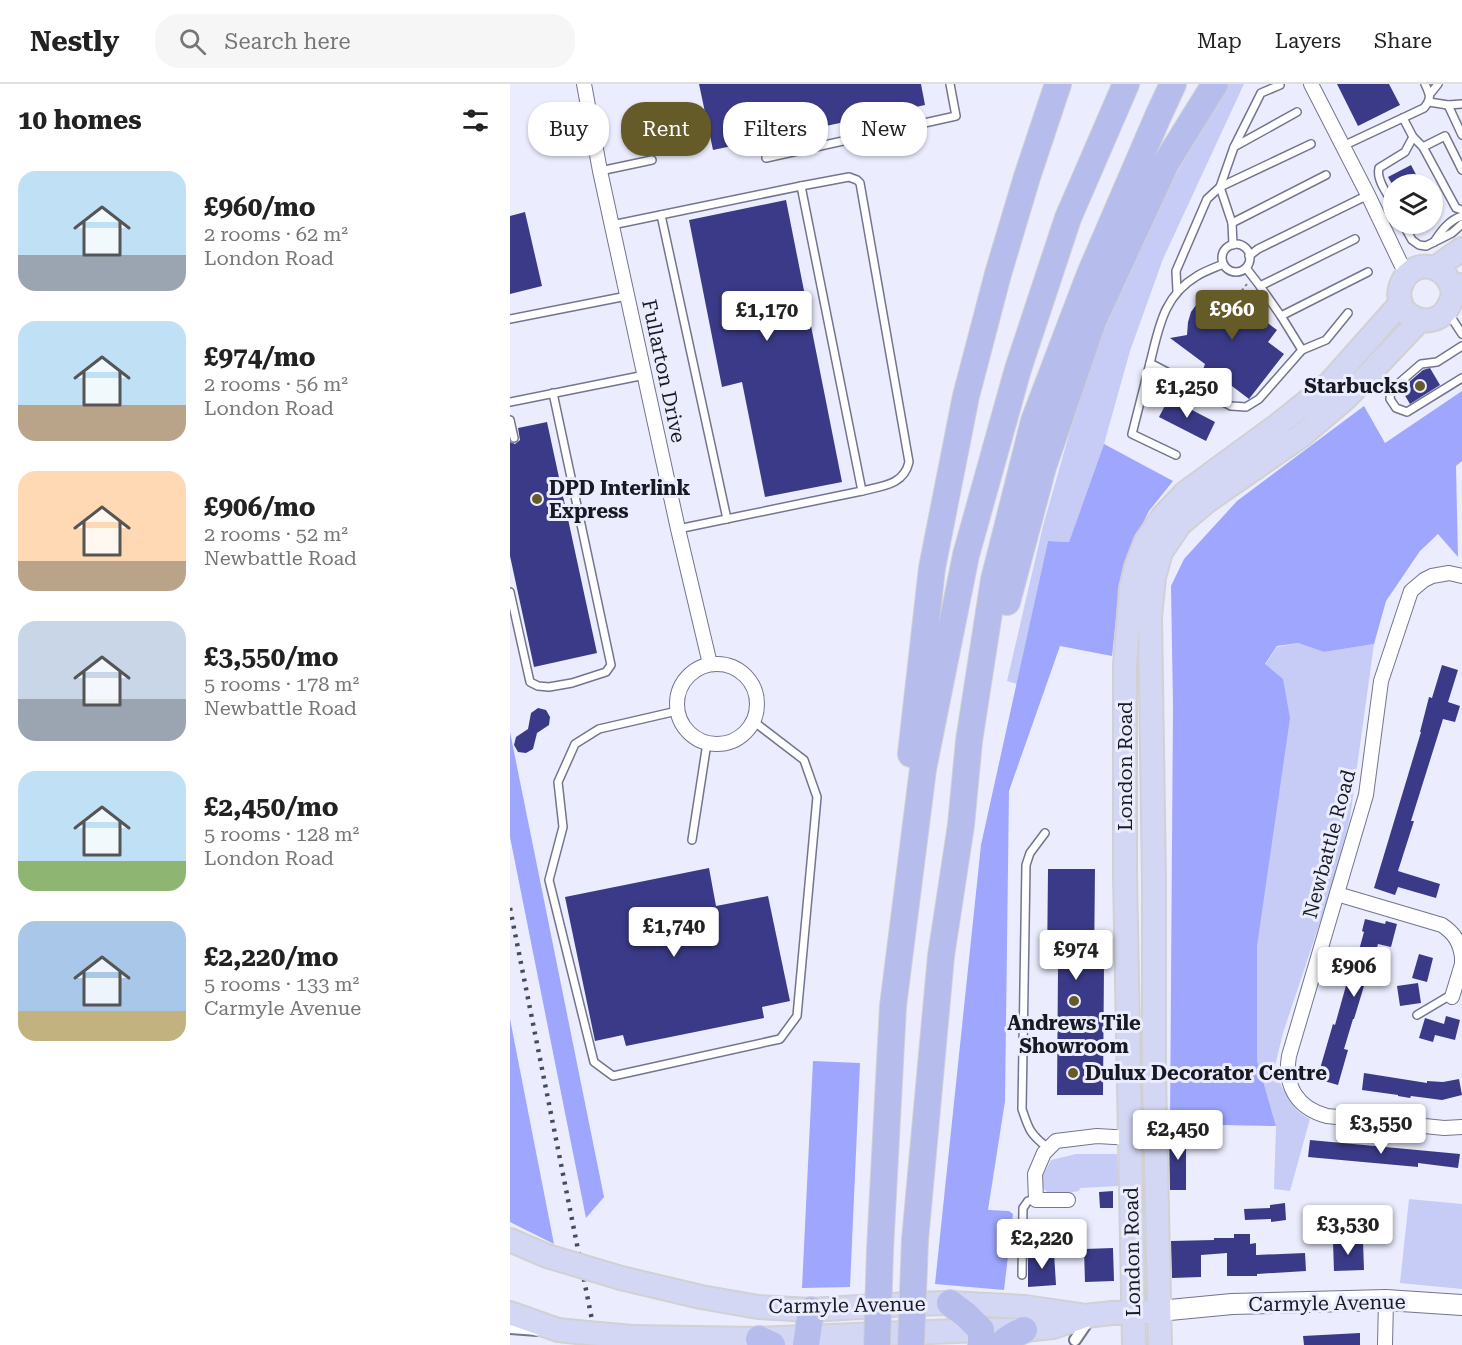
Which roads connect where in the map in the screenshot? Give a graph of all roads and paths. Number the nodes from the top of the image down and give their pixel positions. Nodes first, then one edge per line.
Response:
1 (584, 84) edge
2 (950, 84) edge
3 (1058, 84) edge
4 (1126, 84) edge
5 (1173, 84) edge
6 (1215, 84) edge
7 (1311, 84) edge
8 (1425, 84) edge
9 (1438, 84) edge
10 (1280, 85) edge
11 (1429, 98) junction
12 (1462, 104) edge
13 (1448, 105) junction
14 (1297, 112) dead end
15 (1403, 118) junction
16 (1462, 135) edge
17 (1413, 137) junction
18 (1311, 144) dead end
19 (1343, 146) junction
20 (1234, 147) junction
21 (1423, 147) junction
22 (766, 158) dead end
23 (652, 160) dead end
24 (1462, 170) edge
25 (600, 171) junction
26 (1326, 175) dead end
27 (1383, 185) edge
28 (801, 186) junction
29 (1220, 187) junction
30 (1368, 195) junction
31 (1462, 210) edge
32 (661, 215) junction
33 (1462, 216) edge
34 (1232, 223) junction
35 (1462, 224) edge
36 (612, 225) junction
37 (1409, 234) edge
38 (1355, 239) dead end
39 (1433, 243) junction
40 (1233, 245) junction
41 (1462, 249) edge
42 (1249, 256) junction
43 (1223, 264) junction
44 (1246, 268) junction
45 (1435, 268) junction
46 (1368, 272) dead end
47 (1408, 273) junction
48 (1260, 286) junction
49 (1243, 289) dead end
50 (1177, 291) junction
51 (627, 296) junction
52 (1454, 297) edge
53 (1236, 298) dead end
54 (1401, 303) junction
55 (1348, 313) dead end
56 (1281, 316) junction
57 (510, 319) edge
58 (1420, 320) junction
59 (1462, 334) edge
60 (1462, 346) edge
61 (1302, 350) junction
62 (1150, 363) junction
63 (645, 375) junction
64 (1462, 378) edge
65 (553, 393) junction
66 (510, 402) edge
67 (510, 420) edge
68 (514, 438) dead end
69 (1176, 455) dead end
70 (862, 491) junction
71 (727, 519) junction
72 (678, 529) junction
73 (1462, 576) edge
74 (510, 592) edge
75 (710, 664) junction
76 (677, 711) junction
77 (753, 720) junction
78 (969, 741) junction
79 (707, 743) junction
80 (1045, 833) dead end
81 (692, 840) dead end
82 (1337, 894) junction
83 (1462, 953) edge
84 (1452, 997) joint
85 (893, 1006) junction
86 (1417, 1015) dead end
87 (1462, 1127) edge
88 (1155, 1137) junction
89 (1131, 1138) junction
90 (1048, 1148) junction
91 (1036, 1200) junction
92 (1068, 1200) dead end
93 (510, 1240) edge
94 (1022, 1275) dead end
95 (1386, 1300) junction
96 (950, 1304) junction
97 (1462, 1305) edge
98 (811, 1310) junction
99 (1159, 1311) junction
100 (1133, 1312) junction
101 (510, 1313) edge
102 (1088, 1315) junction
103 (510, 1328) edge
104 (1024, 1330) junction
105 (565, 1333) junction
106 (981, 1337) edge
107 (1075, 1340) dead end
108 (807, 1341) edge
109 (766, 1342) edge
110 (877, 1345) edge
111 (911, 1345) edge
112 (1001, 1345) edge
113 (1134, 1345) edge
114 (1160, 1345) edge
115 (1385, 1345) edge

1 - 25 street, Fullarton Drive
2 - 22 lane
3 - 85 highway
4 - 85 highway
5 - 78 highway
6 - 78 highway
7 - 19 street
8 - 11 lane
9 - 11 lane
10 - 20 lane
11 - 13 lane
11 - 15 lane
12 - 13 lane
13 - 16 lane
14 - 20 lane
15 - 17 lane
15 - 19 lane
17 - 21 lane
17 - 27 lane
18 - 29 lane
19 - 30 street
20 - 29 lane
21 - 24 lane
21 - 31 lane
23 - 25 lane
25 - 36 street, Fullarton Drive
26 - 34 lane
28 - 32 lane
28 - 70 lane
28 - 70 lane
29 - 34 lane
29 - 50 lane
30 - 42 lane
30 - 47 street
32 - 36 lane
32 - 71 lane
33 - 39 lane
34 - 40 lane
35 - 39 lane
36 - 51 street, Fullarton Drive
37 - 39 lane
38 - 48 lane
40 - 42 lane
40 - 43 lane
41 - 45 main road
42 - 44 lane
43 - 44 lane
43 - 50 lane
44 - 48 lane
45 - 47 main road
45 - 52 main road
46 - 56 lane
47 - 54 main road
48 - 56 lane
49 - 53 path
50 - 62 lane
51 - 57 lane
51 - 63 street, Fullarton Drive
52 - 58 main road, London Road
52 - 59 lane
54 - 58 main road
54 - 89 main road, London Road
55 - 61 lane
56 - 61 lane
58 - 88 main road, London Road
60 - 64 lane
61 - 62 lane
62 - 69 lane
63 - 65 lane
63 - 72 street, Fullarton Drive
65 - 66 lane
65 - 74 lane
67 - 68 lane
70 - 71 lane
71 - 72 lane
72 - 75 street, Fullarton Drive
73 - 82 street, Newbattle Road
75 - 76 street
75 - 77 street
76 - 77 lane
76 - 79 street
77 - 79 street
78 - 111 highway, bridge
79 - 81 lane
80 - 90 lane
82 - 83 street
82 - 87 street, Newbattle Road
83 - 84 street
84 - 86 lane
85 - 110 highway, bridge
88 - 89 street
88 - 99 main road, London Road
89 - 90 street
89 - 100 main road, London Road
90 - 91 street
91 - 92 street
91 - 94 lane
93 - 98 main road, Carmyle Avenue, bridge
95 - 97 main road, Carmyle Avenue
95 - 99 main road, Carmyle Avenue
95 - 115 street
96 - 98 main road, Carmyle Avenue
96 - 102 main road, Carmyle Avenue
96 - 106 highway
98 - 108 highway
99 - 100 main road, Carmyle Avenue
99 - 114 main road, London Road
100 - 102 main road, Carmyle Avenue
100 - 113 main road, London Road
101 - 105 main road, Carmyle Avenue
102 - 104 main road, Carmyle Avenue
102 - 107 street
103 - 105 street
104 - 106 main road, Carmyle Avenue
104 - 112 highway
105 - 109 main road, Carmyle Avenue, bridge
106 - 108 main road, Carmyle Avenue
108 - 109 main road, Carmyle Avenue

